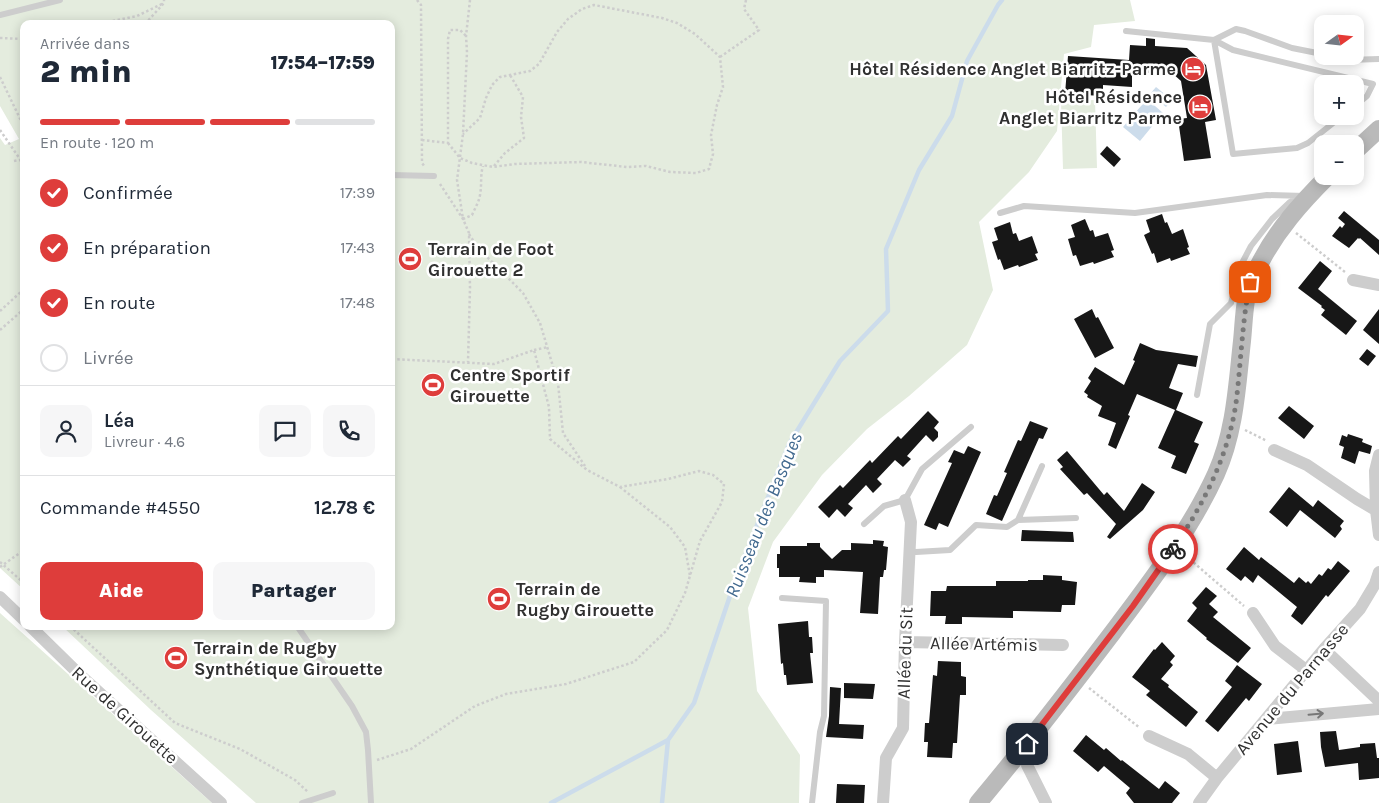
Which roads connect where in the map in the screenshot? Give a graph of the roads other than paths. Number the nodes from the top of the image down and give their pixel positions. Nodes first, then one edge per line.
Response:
1 (60, 0) edge
2 (0, 15) edge
3 (1126, 31) dead end
4 (1214, 40) junction
5 (1314, 52) edge
6 (1364, 59) edge
7 (1379, 59) edge
8 (1379, 79) edge
9 (1373, 84) junction
10 (1364, 98) edge
11 (1331, 125) edge
12 (1379, 129) edge
13 (1364, 143) edge
14 (395, 175) edge
15 (434, 176) dead end
16 (1319, 185) edge
17 (1308, 196) junction
18 (1000, 213) dead end
19 (1354, 280) road end
20 (1379, 285) edge
21 (1238, 305) junction
22 (1197, 395) dead end
23 (971, 427) dead end
24 (1274, 450) road end
25 (1379, 455) edge
26 (1042, 466) dead end
27 (905, 500) junction
28 (1378, 511) edge
29 (1076, 518) dead end
30 (1018, 520) junction
31 (864, 524) dead end
32 (1379, 535) edge
33 (910, 551) junction
34 (1379, 572) edge
35 (0, 596) edge
36 (782, 598) dead end
37 (1253, 613) road end
38 (20, 616) edge
39 (34, 630) edge
40 (300, 630) edge
41 (905, 642) junction
42 (1063, 645) dead end
43 (1324, 649) junction
44 (1306, 670) junction
45 (1379, 701) edge
46 (1379, 709) edge
47 (1267, 719) junction
48 (1149, 736) road end
49 (1026, 765) dead end
50 (1217, 778) junction
51 (333, 793) dead end
52 (221, 803) edge
53 (302, 803) edge
54 (371, 803) edge
55 (812, 803) edge
56 (883, 803) edge
57 (978, 803) edge
58 (1046, 803) edge
59 (1199, 803) edge

1 - 2 lane
3 - 4 lane
4 - 5 lane
4 - 9 lane
4 - 11 lane
6 - 7 lane
8 - 9 lane
9 - 10 lane
12 - 13 street
14 - 15 lane
16 - 17 street
17 - 18 lane
17 - 21 street
19 - 20 street
21 - 22 lane
21 - 57 street
23 - 27 lane
24 - 28 street
25 - 28 street
26 - 30 lane
27 - 31 lane
27 - 33 street, Allée du Sit
28 - 32 street
29 - 30 lane
30 - 33 lane
33 - 41 street, Allée du Sit
34 - 43 street, Avenue du Parnasse
35 - 38 street
36 - 55 lane
37 - 44 street
39 - 52 street, Rue de Girouette
40 - 54 lane
41 - 42 street, Allée Artémis
41 - 56 street, Allée du Sit
43 - 44 street, Avenue du Parnasse
43 - 45 street
44 - 47 street, Avenue du Parnasse
47 -> 46 street
47 - 50 street, Avenue du Parnasse
48 - 50 street
49 - 58 street
50 - 59 street, Avenue du Parnasse
51 - 53 lane

